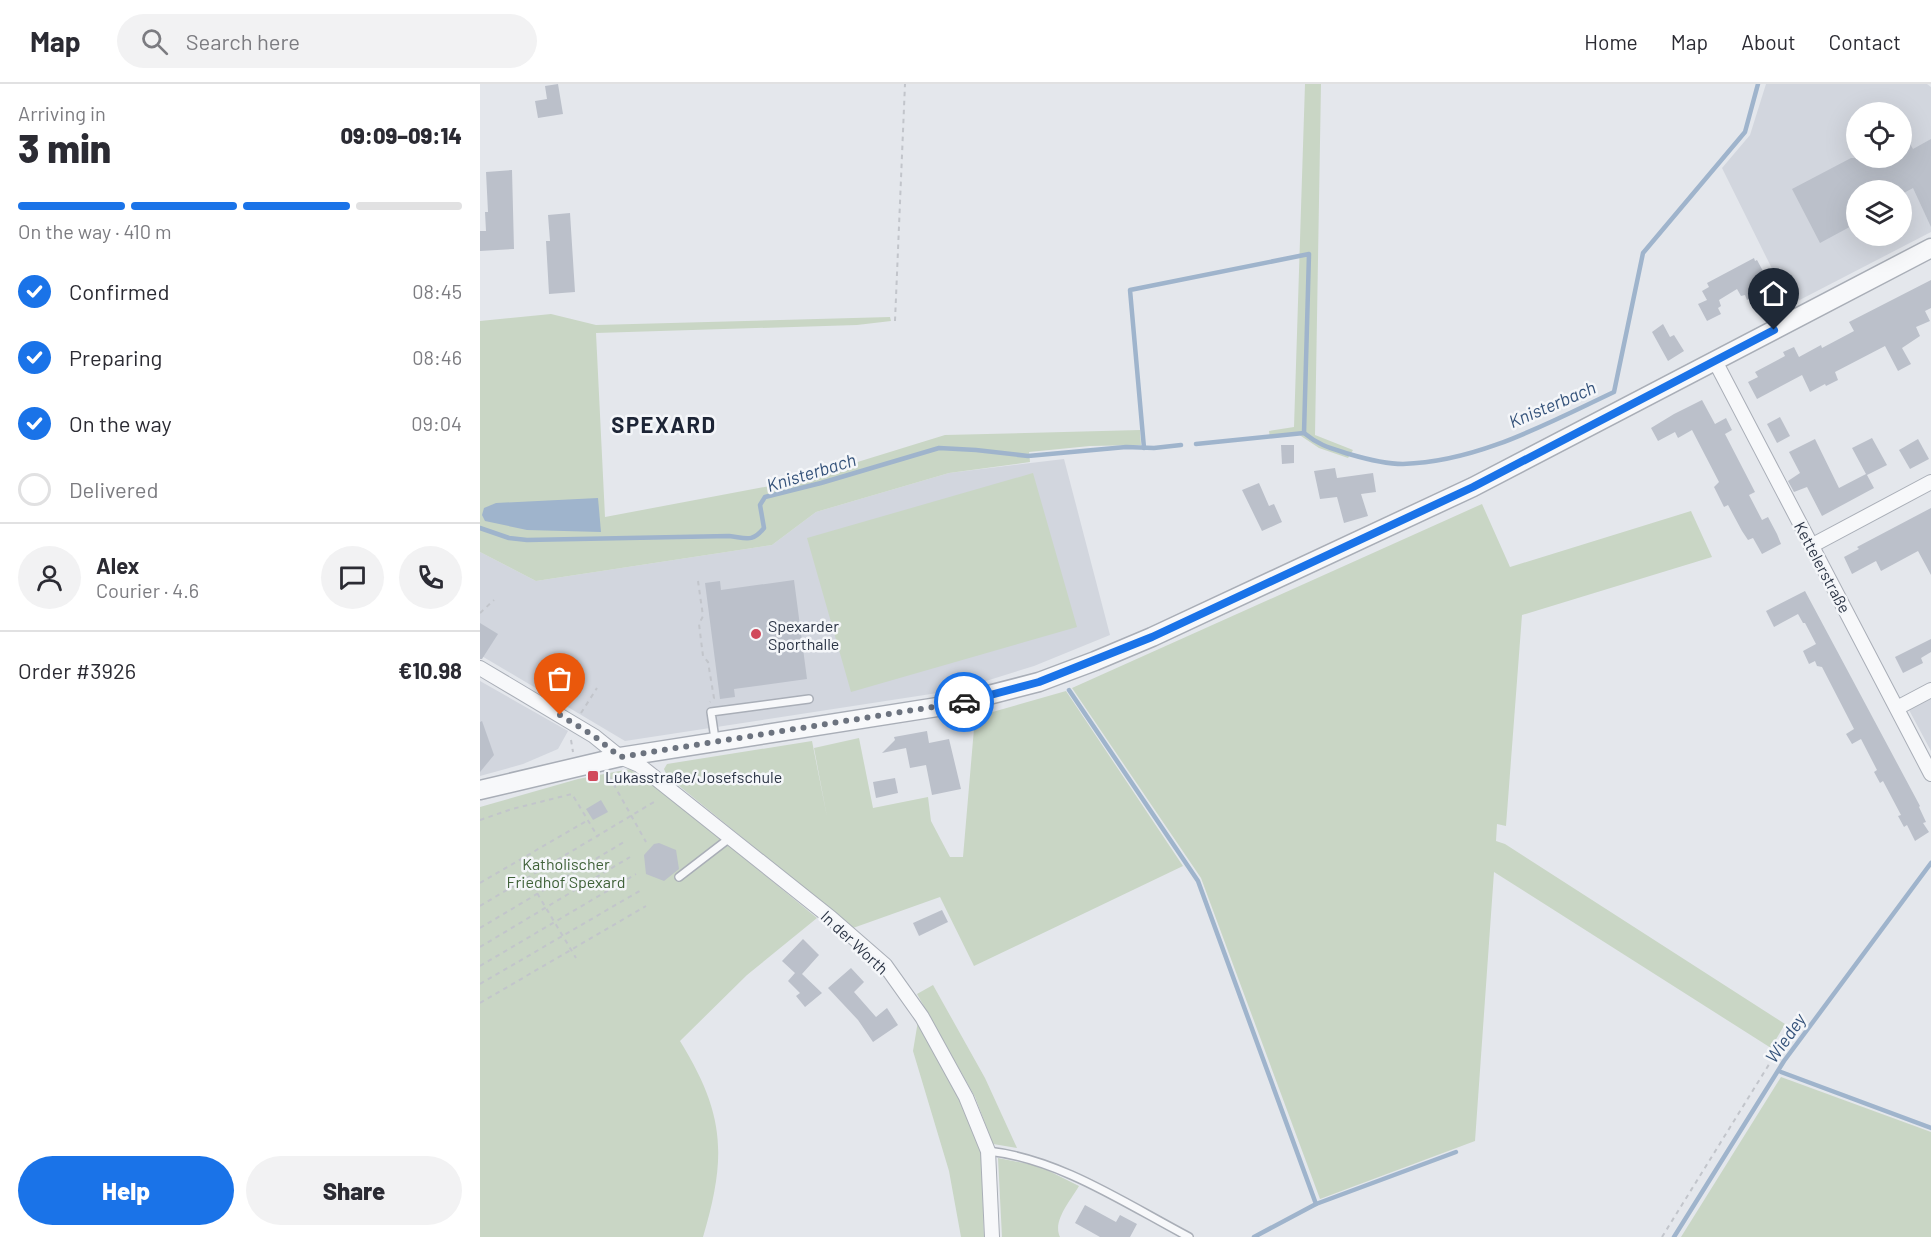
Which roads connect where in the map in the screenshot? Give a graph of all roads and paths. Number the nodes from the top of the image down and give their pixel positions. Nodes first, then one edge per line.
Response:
1 (906, 84) edge
2 (1931, 248) edge
3 (895, 321) dead end
4 (1715, 361) junction
5 (1931, 482) edge
6 (1811, 546) junction
7 (698, 581) dead end
8 (494, 600) dead end
9 (480, 613) edge
10 (480, 668) edge
11 (597, 688) dead end
12 (1931, 690) edge
13 (809, 699) dead end
14 (709, 702) dead end
15 (584, 708) dead end
16 (1897, 708) junction
17 (716, 742) junction
18 (620, 757) junction
19 (606, 771) dead end
20 (1931, 774) edge
21 (480, 790) edge
22 (654, 802) dead end
23 (632, 816) junction
24 (480, 820) edge
25 (588, 820) junction
26 (598, 837) junction
27 (731, 837) junction
28 (624, 842) dead end
29 (646, 842) dead end
30 (630, 857) dead end
31 (636, 874) dead end
32 (679, 877) dead end
33 (528, 878) junction
34 (480, 883) edge
35 (643, 889) dead end
36 (537, 894) junction
37 (480, 906) edge
38 (646, 906) dead end
39 (546, 908) junction
40 (554, 922) junction
41 (480, 928) edge
42 (563, 937) junction
43 (480, 947) edge
44 (572, 951) junction
45 (576, 958) dead end
46 (480, 966) edge
47 (480, 984) edge
48 (480, 1003) edge
49 (1786, 1037) dead end
50 (988, 1151) junction
51 (992, 1237) edge
52 (1189, 1237) edge
53 (1662, 1237) edge

1 - 3 path
2 - 4 street
4 - 6 street, Kettelerstraße
4 - 17 street
5 - 6 street
6 - 16 street, Kettelerstraße
7 - 14 path
8 - 9 path
10 - 18 street, In der Worth
11 - 15 path
12 - 16 street
13 - 17 lane
16 - 20 street, Kettelerstraße
17 - 18 street
18 - 21 street
18 - 27 street, In der Worth
19 - 23 path
22 - 23 path
23 - 26 path
23 - 29 path
24 - 25 path
25 - 26 path
25 - 34 path
26 - 33 path
27 - 32 lane
27 - 50 street, In der Worth
28 - 36 path
30 - 39 path
31 - 40 path
33 - 36 path
33 - 37 path
35 - 42 path
36 - 39 path
36 - 41 path
38 - 44 path
39 - 40 path
39 - 43 path
40 - 42 path
40 - 46 path
42 - 44 path
42 - 47 path
44 - 45 path
44 - 48 path
49 - 53 path
50 - 51 street, In der Worth
50 - 52 lane

